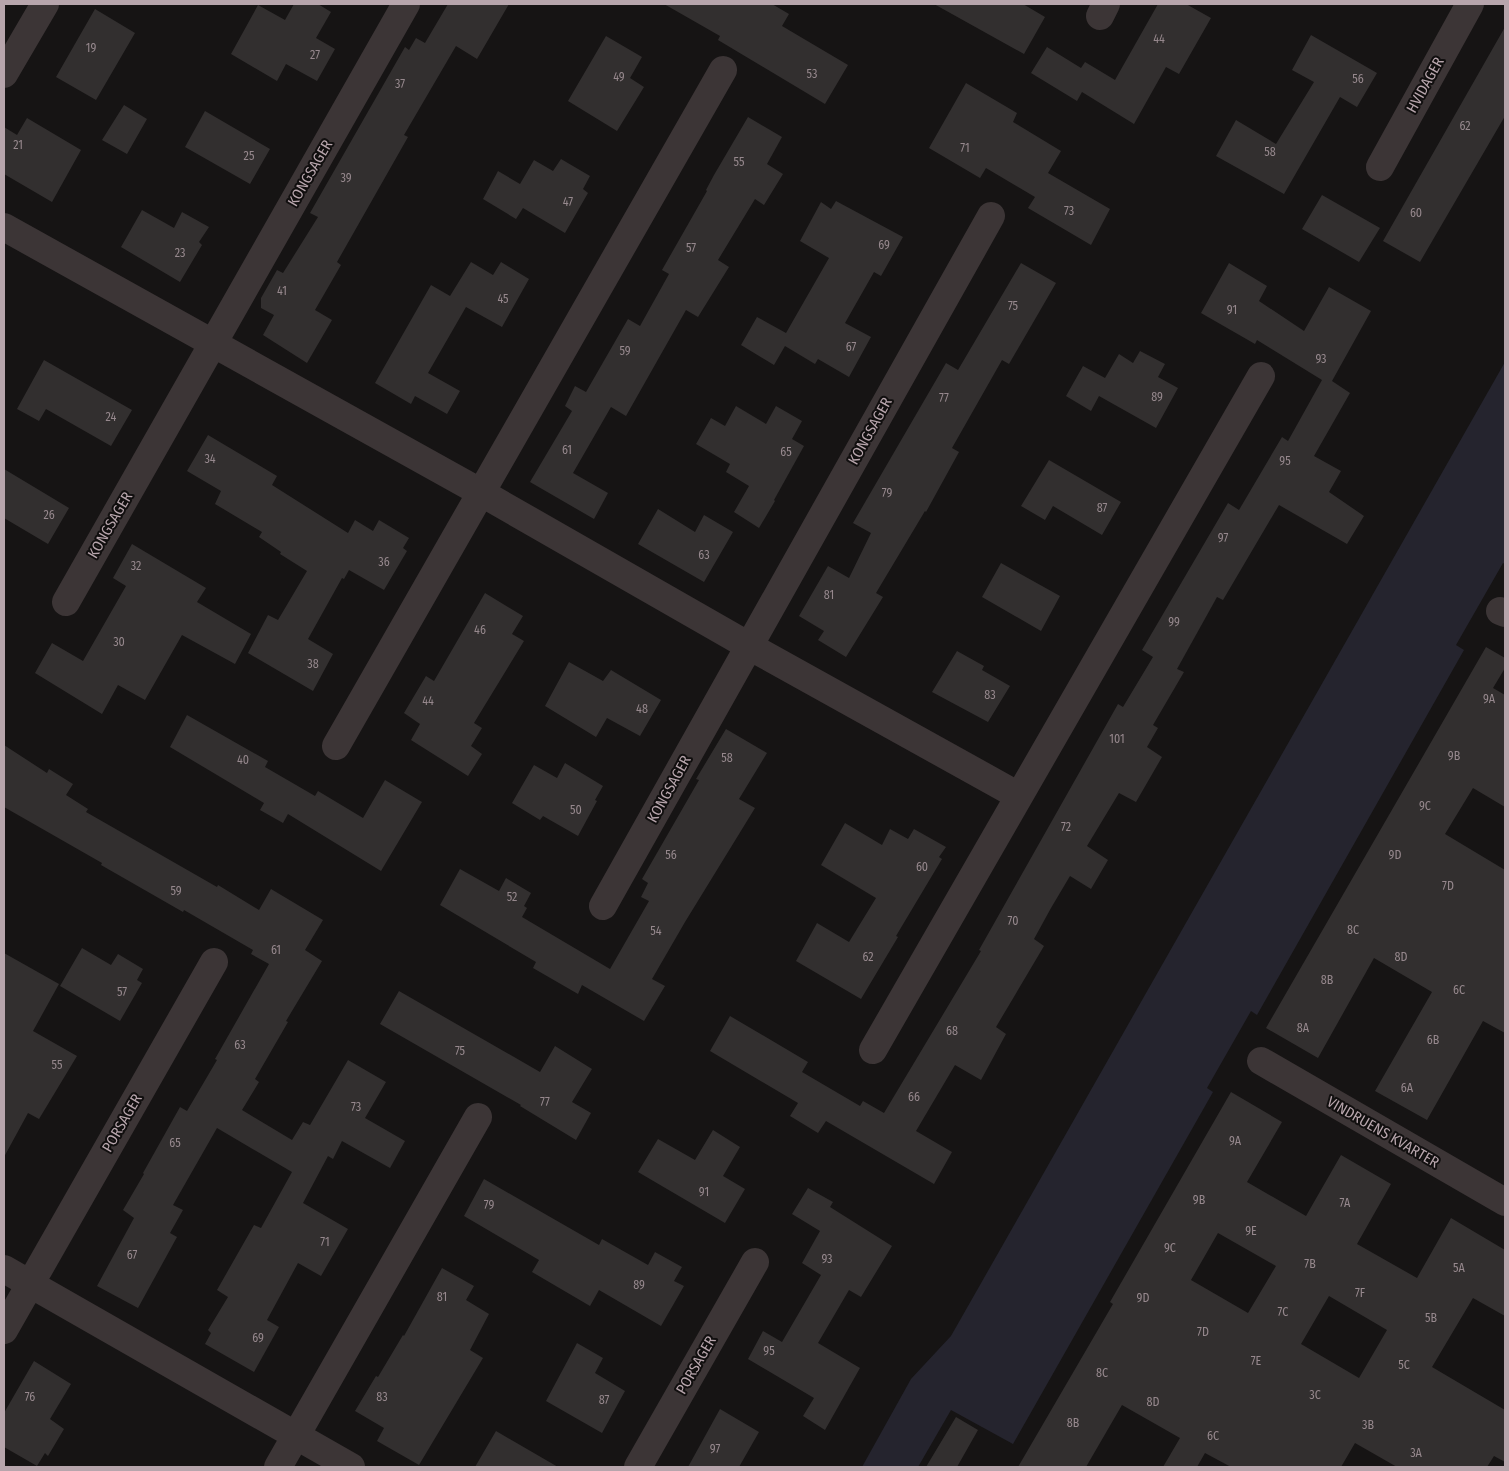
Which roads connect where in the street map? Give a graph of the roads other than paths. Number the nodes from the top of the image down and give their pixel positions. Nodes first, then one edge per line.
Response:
1 (45, 4) edge
2 (406, 4) edge
3 (1470, 4) edge
4 (723, 70) dead end
5 (4, 74) edge
6 (1380, 167) dead end
7 (991, 216) dead end
8 (4, 227) edge
9 (214, 343) junction
10 (1261, 376) dead end
11 (480, 492) junction
12 (66, 602) dead end
13 (749, 646) junction
14 (336, 746) dead end
15 (1019, 796) junction
16 (603, 906) dead end
17 (214, 962) dead end
18 (873, 1050) dead end
19 (1261, 1062) dead end
20 (478, 1117) dead end
21 (1505, 1202) edge
22 (755, 1262) dead end
23 (4, 1269) edge
24 (30, 1284) junction
25 (4, 1330) edge
26 (296, 1436) junction
27 (278, 1467) edge
28 (351, 1467) edge
29 (638, 1467) edge

1 - 5 street
2 - 9 street, KONGSAGER
3 - 6 street, HVIDAGER
4 - 11 street
7 - 13 street, KONGSAGER
8 - 9 street
9 - 11 street
9 - 12 street, KONGSAGER
10 - 15 street
11 - 13 street
11 - 14 street
13 - 15 street
13 - 16 street, KONGSAGER
15 - 18 street
17 - 24 street, PORSAGER
19 - 21 street, VINDRUENS KVARTER
20 - 26 street
22 - 29 street, PORSAGER
23 - 24 street
24 - 25 street, PORSAGER
24 - 26 street
26 - 27 street
26 - 28 street

